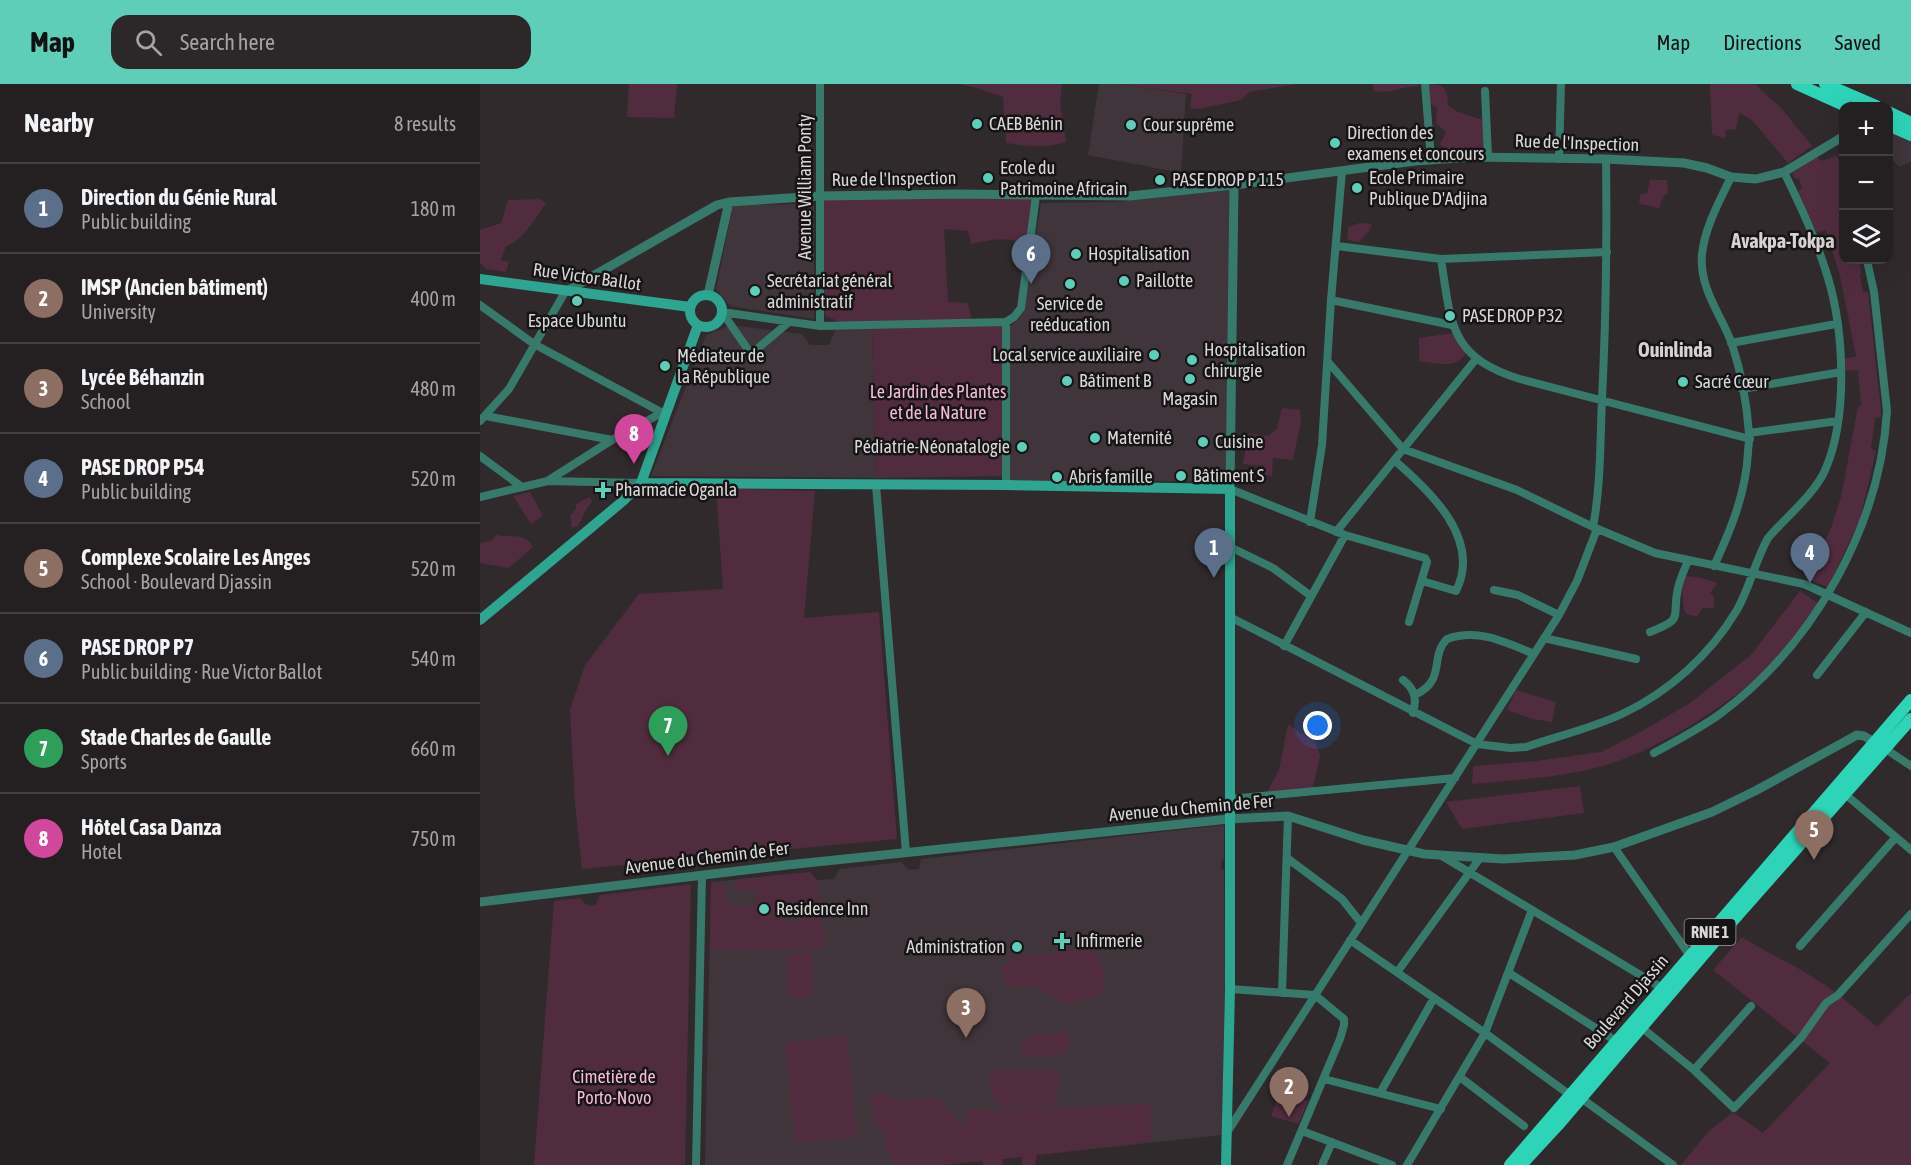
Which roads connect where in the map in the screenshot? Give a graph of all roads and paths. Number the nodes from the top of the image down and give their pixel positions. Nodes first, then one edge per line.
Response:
1 (820, 84) edge
2 (1425, 84) edge
3 (1561, 84) edge
4 (1797, 84) edge
5 (1825, 84) edge
6 (1485, 92) dead end
7 (1867, 102) edge
8 (1839, 103) edge
9 (1893, 114) edge
10 (1911, 123) edge
11 (1893, 127) edge
12 (1911, 135) edge
13 (1839, 139) edge
14 (1488, 157) junction
15 (1431, 159) junction
16 (1559, 159) junction
17 (1605, 159) junction
18 (1788, 170) junction
19 (1342, 171) junction
20 (1731, 177) junction
21 (1234, 185) junction
22 (820, 196) junction
23 (1036, 196) junction
24 (729, 202) junction
25 (1337, 246) junction
26 (1607, 252) junction
27 (1441, 259) junction
28 (1868, 265) dead end
29 (480, 279) edge
30 (565, 292) junction
31 (708, 295) junction
32 (1331, 300) junction
33 (480, 305) edge
34 (690, 307) junction
35 (722, 312) junction
36 (789, 322) junction
37 (1006, 322) junction
38 (1836, 324) junction
39 (698, 325) junction
40 (1452, 325) junction
41 (820, 326) junction
42 (1731, 343) junction
43 (534, 344) junction
44 (1476, 360) junction
45 (1329, 363) junction
46 (1841, 372) junction
47 (1742, 389) junction
48 (1602, 401) junction
49 (664, 411) junction
50 (483, 418) edge
51 (1838, 421) junction
52 (1749, 436) junction
53 (612, 440) junction
54 (1403, 449) junction
55 (480, 456) edge
56 (1394, 460) junction
57 (548, 481) junction
58 (641, 483) junction
59 (876, 485) junction
60 (1006, 485) junction
61 (522, 487) junction
62 (1230, 489) junction
63 (480, 497) edge
64 (1310, 522) junction
65 (1595, 528) junction
66 (1336, 531) junction
67 (1345, 535) junction
68 (1230, 547) junction
69 (1688, 561) junction
70 (1714, 566) junction
71 (1754, 574) junction
72 (1422, 581) junction
73 (1494, 590) dead end
74 (1829, 594) junction
75 (1311, 596) junction
76 (1866, 612) junction
77 (1558, 615) junction
78 (1230, 617) junction
79 (480, 620) edge
80 (1409, 622) dead end
81 (1650, 632) dead end
82 (1911, 633) edge
83 (1544, 638) junction
84 (1284, 646) junction
85 (1534, 654) junction
86 (1636, 659) dead end
87 (1817, 675) dead end
88 (1403, 680) dead end
89 (1415, 695) junction
90 (1911, 700) edge
91 (1413, 713) junction
92 (1911, 719) edge
93 (1477, 744) junction
94 (1880, 745) junction
95 (1654, 753) dead end
96 (1911, 766) edge
97 (1455, 778) junction
98 (1845, 794) junction
99 (1230, 799) junction
100 (1288, 816) junction
101 (1229, 819) junction
102 (1896, 837) junction
103 (1614, 847) junction
104 (1911, 850) edge
105 (1406, 852) junction
106 (906, 853) junction
107 (1442, 856) junction
108 (1287, 858) junction
109 (1480, 858) junction
110 (1470, 872) junction
111 (702, 875) junction
112 (480, 902) edge
113 (1532, 910) junction
114 (1911, 914) edge
115 (1361, 923) junction
116 (1350, 940) junction
117 (1800, 946) dead end
118 (1690, 956) junction
119 (1398, 971) junction
120 (1509, 973) junction
121 (1662, 988) junction
122 (1230, 989) junction
123 (1282, 993) junction
124 (1315, 995) junction
125 (1434, 998) junction
126 (1751, 1006) dead end
127 (1641, 1027) junction
128 (1485, 1032) junction
129 (1616, 1041) junction
130 (1694, 1070) junction
131 (1460, 1077) junction
132 (1324, 1079) junction
133 (1380, 1093) junction
134 (1575, 1096) junction
135 (1441, 1109) junction
136 (1524, 1126) dead end
137 (1302, 1131) junction
138 (1227, 1132) junction
139 (1332, 1142) junction
140 (1527, 1164) edge
141 (696, 1165) edge
142 (1226, 1165) edge
143 (1287, 1165) edge
144 (1322, 1165) edge
145 (1392, 1165) edge
146 (1407, 1165) edge
147 (1510, 1165) edge
148 (1673, 1165) edge

1 - 22 street, Avenue William Ponty
2 - 15 street
3 - 16 street
4 - 8 highway
5 - 7 highway
6 - 14 street
9 - 10 highway
11 - 12 highway
13 - 18 street, Rue de l'Inspection
14 - 15 street, Rue de l'Inspection
14 - 16 street, Rue de l'Inspection
15 - 19 street, Rue de l'Inspection
16 - 17 street, Rue de l'Inspection
17 - 20 street, Rue de l'Inspection
17 - 26 street
18 - 20 street, Rue de l'Inspection
18 - 38 street
19 - 21 street, Rue de l'Inspection
19 - 25 street
20 - 42 street
21 - 23 street, Rue de l'Inspection
21 - 62 street
22 - 23 street, Rue de l'Inspection
22 - 24 street, Rue de l'Inspection
22 - 41 street, Avenue William Ponty
23 - 37 street
24 - 30 street, Rue de l'Inspection
24 - 31 street
25 - 27 street
25 - 32 street
26 - 27 street
26 - 48 street
27 - 40 street
28 - 74 street
29 - 30 main road, Rue Victor Ballot
30 - 34 main road, Rue Victor Ballot
30 - 43 street
31 - 34 main road
31 - 35 main road
32 - 40 street
32 - 45 street
33 - 43 street
34 - 39 main road
35 - 36 street
35 - 36 street
35 - 39 main road
36 - 41 street
37 - 41 street
37 - 60 street
38 - 42 street
38 - 46 street
39 - 49 main road
40 - 44 street
42 - 47 street
43 - 49 street
43 - 50 street
44 - 48 street
44 - 54 street
45 - 54 street
45 - 64 street
46 - 47 street
46 - 51 street
47 - 52 street
48 - 52 street
48 - 65 street
49 - 53 street
49 - 58 main road
50 - 53 street
51 - 52 street
51 - 71 street
52 - 70 street
53 - 57 street
54 - 56 street
54 - 65 street
55 - 61 street
56 - 66 street
56 - 72 street
57 - 58 street
57 - 61 street
58 - 59 main road
58 - 79 main road
59 - 60 main road
59 - 106 street
60 - 62 main road
61 - 63 street
62 - 64 street
62 - 68 main road
64 - 66 street
65 - 69 street
65 - 77 street
66 - 67 street
67 - 72 street
67 - 75 street
68 - 75 street
68 - 78 main road
69 - 70 street
69 - 81 street
70 - 71 street
71 - 74 street
71 - 93 street
72 - 80 street
73 - 77 street
74 - 76 street
74 - 95 street
75 - 84 street
76 - 82 street
76 - 87 street
77 - 83 street
78 - 84 street
78 - 99 main road
83 - 85 street
83 - 86 street
84 - 91 street
85 - 89 street
85 - 93 street
88 - 89 street
89 - 91 street
90 - 94 highway, Boulevard Djassin / RNIE 1
91 - 93 street
92 - 94 highway, Boulevard Djassin / RNIE 1
93 - 97 street
94 - 96 street
94 - 98 highway, Boulevard Djassin / RNIE 1
94 - 103 street, Avenue du Chemin de Fer
94 - 118 highway, Boulevard Djassin / RNIE 1
97 - 99 street
97 - 105 street
98 - 102 street
98 - 127 highway, Boulevard Djassin / RNIE 1
99 - 101 main road
100 - 101 street, Avenue du Chemin de Fer
100 - 105 street, Avenue du Chemin de Fer
100 - 108 street
101 - 106 street, Avenue du Chemin de Fer
101 - 122 main road
102 - 104 street
102 - 117 street
103 - 109 street, Avenue du Chemin de Fer
103 - 118 street
105 - 107 street, Avenue du Chemin de Fer
105 - 115 street
106 - 111 street, Avenue du Chemin de Fer
107 - 109 street, Avenue du Chemin de Fer
107 - 110 street
108 - 115 street
108 - 123 street
109 - 110 street
110 - 113 street
110 - 119 street
111 - 112 street, Avenue du Chemin de Fer
111 - 141 street
113 - 120 street
113 - 121 street
114 - 130 street
115 - 116 street
116 - 119 street
116 - 124 street
118 - 121 highway, Boulevard Djassin / RNIE 1
119 - 125 street
120 - 128 street
120 - 129 street
121 - 129 highway, Boulevard Djassin / RNIE 1
122 - 123 street
122 - 138 main road
123 - 124 street
124 - 132 street
124 - 138 street
125 - 128 street
125 - 133 street
126 - 130 street
127 - 130 street
127 - 134 highway, Boulevard Djassin / RNIE 1
128 - 131 street
128 - 134 street
129 - 134 highway, Boulevard Djassin / RNIE 1
131 - 135 street
131 - 136 street
132 - 133 street
132 - 137 street
133 - 135 street
134 - 140 highway, Boulevard Djassin / RNIE 1
134 - 147 highway, Boulevard Djassin / RNIE 1
134 - 148 street
135 - 146 street
137 - 139 street
137 - 143 street
138 - 142 main road
139 - 144 street
139 - 145 street

